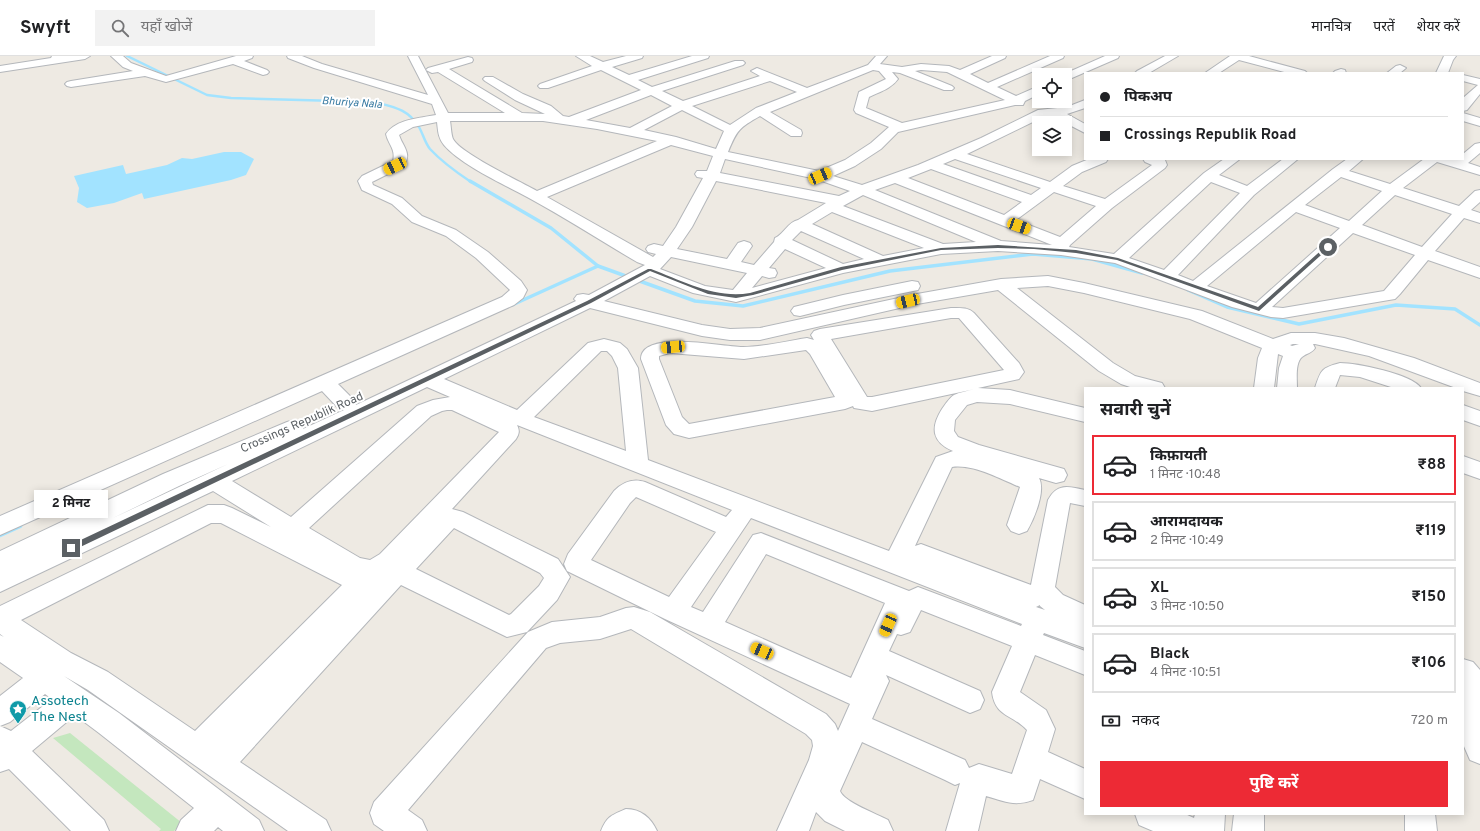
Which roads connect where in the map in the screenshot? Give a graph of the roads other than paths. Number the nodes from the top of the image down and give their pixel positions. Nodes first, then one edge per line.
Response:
1 (85, 56) edge
2 (116, 56) edge
3 (248, 56) edge
4 (292, 56) edge
5 (581, 56) edge
6 (638, 56) edge
7 (704, 56) edge
8 (722, 56) edge
9 (927, 56) edge
10 (972, 56) edge
11 (1001, 56) edge
12 (1059, 56) edge
13 (1110, 56) edge
14 (1173, 56) edge
15 (1237, 56) edge
16 (1451, 56) edge
17 (56, 58) edge
18 (430, 58) dead end
19 (414, 59) edge
20 (233, 60) junction
21 (468, 60) dead end
22 (21, 61) edge
23 (878, 62) edge
24 (738, 63) junction
25 (602, 66) junction
26 (921, 67) junction
27 (440, 68) junction
28 (1287, 68) edge
29 (0, 69) edge
30 (902, 70) junction
31 (263, 72) dead end
32 (1148, 72) edge
33 (1213, 72) edge
34 (1298, 72) edge
35 (1442, 72) edge
36 (144, 73) junction
37 (422, 73) junction
38 (959, 73) junction
39 (1072, 75) edge
40 (769, 76) junction
41 (628, 78) junction
42 (1464, 78) edge
43 (489, 79) dead end
44 (1480, 82) edge
45 (71, 84) dead end
46 (544, 86) dead end
47 (948, 88) dead end
48 (988, 88) junction
49 (1480, 88) edge
50 (802, 90) junction
51 (650, 91) junction
52 (1032, 93) edge
53 (1016, 101) junction
54 (437, 102) junction
55 (1084, 104) edge
56 (681, 106) junction
57 (1464, 106) edge
58 (760, 110) junction
59 (1048, 112) junction
60 (519, 116) junction
61 (443, 117) junction
62 (1464, 117) edge
63 (559, 118) junction
64 (572, 121) junction
65 (1480, 122) edge
66 (725, 127) junction
67 (898, 127) junction
68 (1084, 129) edge
69 (631, 132) junction
70 (796, 133) dead end
71 (671, 140) junction
72 (1480, 147) edge
73 (716, 153) junction
74 (956, 155) junction
75 (1464, 159) edge
76 (1099, 160) edge
77 (1152, 160) edge
78 (1232, 160) edge
79 (1290, 160) edge
80 (1355, 160) edge
81 (1432, 160) edge
82 (1444, 160) edge
83 (1463, 160) edge
84 (1458, 164) junction
85 (932, 165) junction
86 (1480, 171) edge
87 (1338, 172) junction
88 (707, 174) junction
89 (820, 176) junction
90 (1209, 176) junction
91 (895, 178) junction
92 (1053, 187) junction
93 (862, 190) junction
94 (1392, 190) junction
95 (1249, 192) junction
96 (1480, 194) edge
97 (536, 196) junction
98 (1033, 201) junction
99 (835, 204) junction
100 (1107, 205) junction
101 (1294, 206) junction
102 (1460, 211) junction
103 (1480, 218) edge
104 (1005, 221) junction
105 (800, 224) junction
106 (1350, 226) junction
107 (781, 241) junction
108 (744, 246) dead end
109 (998, 246) junction
110 (1062, 246) junction
111 (941, 249) junction
112 (1427, 253) junction
113 (1118, 259) junction
114 (881, 261) junction
115 (649, 262) junction
116 (731, 265) junction
117 (841, 269) junction
118 (757, 270) junction
119 (1480, 273) edge
120 (1168, 276) junction
121 (798, 280) junction
122 (1001, 284) junction
123 (1195, 287) junction
124 (595, 292) junction
125 (736, 297) junction
126 (900, 303) junction
127 (1259, 309) junction
128 (910, 319) junction
129 (852, 321) junction
130 (744, 344) junction
131 (1286, 347) junction
132 (426, 379) junction
133 (1152, 387) edge
134 (1264, 387) edge
135 (1287, 387) edge
136 (1325, 387) edge
137 (1408, 387) edge
138 (1444, 387) edge
139 (1480, 390) edge
140 (334, 392) junction
141 (1464, 395) edge
142 (1480, 401) edge
143 (1464, 412) edge
144 (1084, 415) edge
145 (520, 419) junction
146 (1480, 419) edge
147 (1464, 464) edge
148 (638, 465) junction
149 (1480, 471) edge
150 (1056, 475) dead end
151 (213, 480) junction
152 (1084, 498) edge
153 (746, 507) junction
154 (776, 518) junction
155 (1019, 525) dead end
156 (0, 526) edge
157 (292, 529) junction
158 (731, 529) junction
159 (761, 542) junction
160 (908, 559) junction
161 (0, 562) edge
162 (398, 572) junction
163 (0, 582) edge
164 (674, 611) junction
165 (0, 619) edge
166 (1025, 620) junction
167 (1078, 624) edge
168 (708, 626) junction
169 (0, 647) edge
170 (884, 661) junction
171 (1084, 662) edge
172 (1464, 672) edge
173 (44, 678) junction
174 (114, 692) junction
175 (970, 700) dead end
176 (83, 705) junction
177 (0, 713) edge
178 (1466, 722) edge
179 (855, 725) junction
180 (3, 749) edge
181 (1480, 750) edge
182 (207, 757) junction
183 (1032, 760) junction
184 (955, 770) dead end
185 (1084, 784) edge
186 (216, 807) junction
187 (1153, 815) edge
188 (1208, 815) edge
189 (1249, 815) edge
190 (1420, 815) edge
191 (1190, 827) edge
192 (93, 831) edge
193 (192, 831) edge
194 (248, 831) edge
195 (315, 831) edge
196 (411, 831) edge
197 (617, 831) edge
198 (641, 831) edge
199 (793, 831) edge
200 (877, 831) edge
201 (962, 831) edge
202 (1248, 831) edge
203 (1421, 831) edge

1 - 17 street
2 - 36 street
3 - 20 street
4 - 54 street
5 - 25 street
6 - 25 street
7 - 41 street
8 - 24 street
9 - 26 street
10 - 38 street
11 - 38 street
12 - 48 street
13 - 39 street
14 - 32 street
15 - 28 street
15 - 33 street
16 - 35 street
17 - 22 street
18 - 19 street
19 - 37 street
20 - 31 street
20 - 36 street
21 - 27 street
22 - 29 street
23 - 30 street
23 - 50 street
23 - 58 street, Crossings Republik Road
23 - 67 street
24 - 40 street
24 - 51 street
25 - 41 street
25 - 46 street
26 - 30 street
26 - 38 street
27 - 37 street
27 - 60 street
28 - 34 street
30 - 47 street
36 - 45 street
37 - 54 street
38 - 48 street
40 - 50 street
40 - 56 street
41 - 51 street
42 - 44 street
43 - 63 street
48 - 53 street
49 - 57 street
50 - 66 street
51 - 56 street
51 - 64 street
52 - 53 street
53 - 59 street
53 - 67 street
54 - 61 street
55 - 59 street
56 - 66 street
56 - 69 street
58 - 70 street
58 - 73 street, Crossings Republik Road
59 - 68 street
59 - 74 street
60 - 61 street
60 - 63 street
61 - 97 street
61 - 140 street
62 - 65 street
63 - 64 street
64 - 69 street
66 - 73 street
67 - 89 street
69 - 71 street
71 - 73 street
71 - 97 street
72 - 75 street
73 - 88 street, Crossings Republik Road
73 - 89 street
74 - 85 street
74 - 92 street
76 - 92 street
77 - 100 street
78 - 90 street
79 - 95 street
80 - 87 street
81 - 94 street
82 - 84 street
83 - 84 street
84 - 86 street
85 - 91 street
85 - 98 street
87 - 94 street
87 - 101 street
88 - 99 street
88 - 115 street, Crossings Republik Road
89 - 93 street
90 - 95 street
90 - 113 street
91 - 93 street
91 - 104 street
92 - 98 street
92 - 100 street
93 - 99 street
93 - 109 street
94 - 102 street
94 - 106 street
95 - 120 street
96 - 102 street
97 - 115 street
98 - 104 street
99 - 105 street
99 - 111 street
100 - 110 street
101 - 106 street
101 - 123 street
102 - 103 street
102 - 112 street
104 - 110 street
105 - 107 street
105 - 114 street
106 - 112 street
106 - 127 street
107 - 117 street
107 - 118 street
108 - 116 street
109 - 110 street
109 - 111 street
110 - 113 street
111 - 114 street
112 - 119 street
112 - 127 street
113 - 120 street
114 - 117 street
115 - 116 street
115 - 124 street, Crossings Republik Road
115 - 125 street
116 - 118 street
117 - 121 street
118 - 121 street
118 - 125 street
120 - 123 street
121 - 125 street
122 - 126 street
122 - 131 street
122 - 133 street
123 - 127 street
124 - 130 street
124 - 131 street
124 - 132 street, Crossings Republik Road
124 - 140 street, Crossings Republik Road
126 - 128 street
126 - 129 street
128 - 129 street
128 - 129 street
129 - 130 street
130 - 130 street
131 - 134 street
131 - 135 street
131 - 138 street
131 - 139 street
132 - 145 street
132 - 151 street, Crossings Republik Road
136 - 137 street
140 - 156 street
140 - 161 street, Crossings Republik Road
141 - 142 street
143 - 146 street
144 - 150 street
145 - 148 street
145 - 148 street
147 - 149 street
148 - 153 street
151 - 157 street
151 - 163 street, Crossings Republik Road
152 - 167 street
153 - 154 street
153 - 158 street
154 - 159 street
154 - 160 street
155 - 160 street
157 - 157 street
158 - 164 street
158 - 164 street
159 - 168 street
159 - 168 street
160 - 166 street
162 - 162 street
162 - 182 street
164 - 168 street
165 - 174 street
165 - 182 street
166 - 167 street
166 - 170 street
166 - 171 street
166 - 183 street
169 - 173 street
170 - 175 street
170 - 179 street
172 - 178 street
173 - 176 street
173 - 177 street
174 - 176 street
174 - 182 street
176 - 180 street
176 - 186 street
178 - 181 street
179 - 184 street
179 - 200 street
180 - 192 street
182 - 195 street
183 - 185 street
183 - 201 street
186 - 193 street
186 - 194 street
187 - 191 street
188 - 191 street
189 - 202 street
190 - 203 street
196 - 199 street
197 - 198 street

